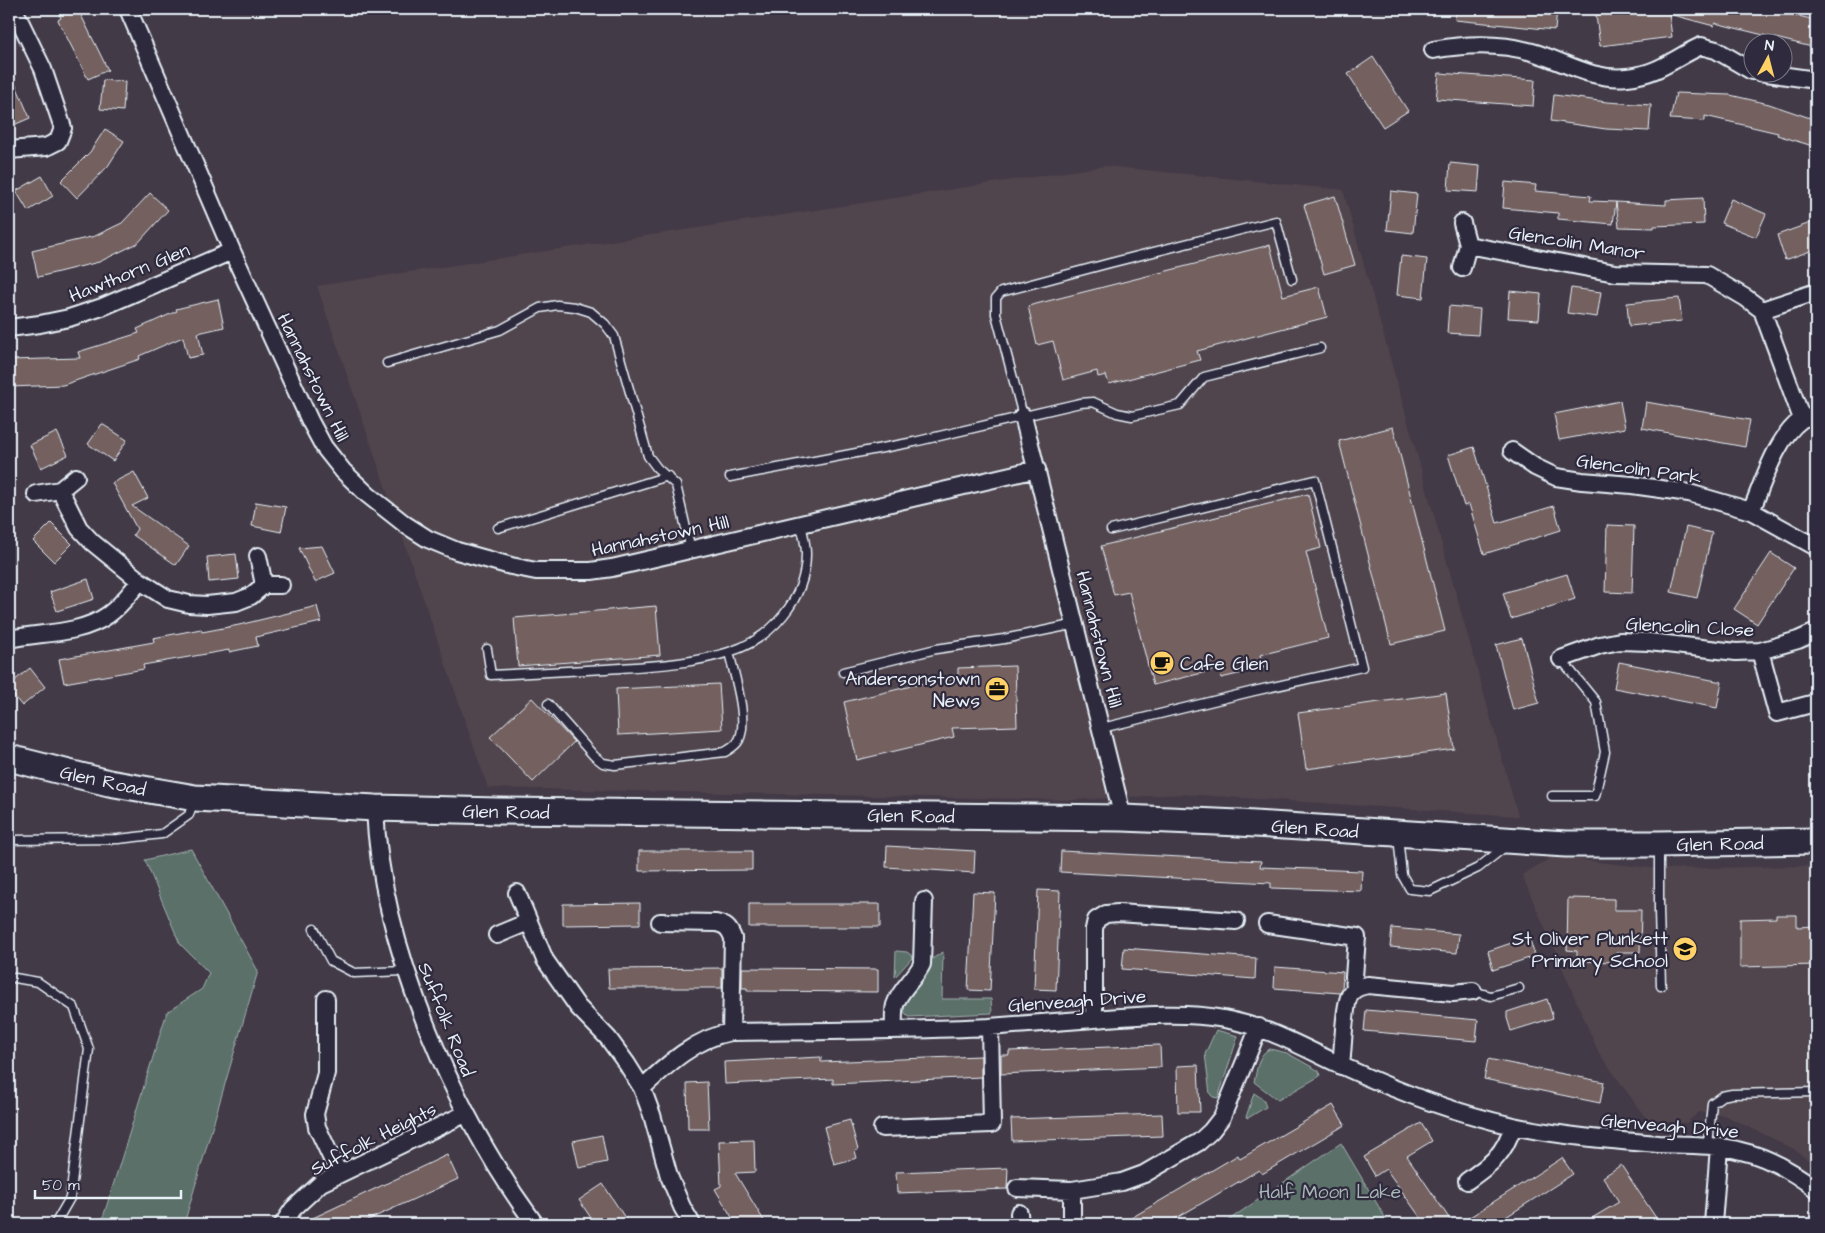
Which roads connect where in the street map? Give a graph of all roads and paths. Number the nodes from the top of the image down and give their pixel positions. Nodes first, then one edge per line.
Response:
1 (14, 9) edge
2 (128, 9) edge
3 (1432, 50) dead end
4 (1742, 65) edge
5 (1792, 77) edge
6 (1816, 80) edge
7 (9, 150) edge
8 (1462, 224) dead end
9 (1468, 245) junction
10 (232, 251) junction
11 (1462, 268) dead end
12 (1292, 279) dead end
13 (1816, 292) edge
14 (1762, 310) junction
15 (9, 328) edge
16 (1320, 348) dead end
17 (387, 363) dead end
18 (1023, 416) junction
19 (1809, 418) edge
20 (1512, 451) dead end
21 (1037, 469) junction
22 (668, 476) junction
23 (76, 477) dead end
24 (730, 477) dead end
25 (60, 490) junction
26 (36, 494) dead end
27 (1751, 511) junction
28 (801, 524) junction
29 (498, 528) dead end
30 (1112, 530) dead end
31 (1816, 547) edge
32 (691, 550) junction
33 (258, 556) dead end
34 (140, 580) junction
35 (264, 585) junction
36 (281, 585) dead end
37 (1076, 624) junction
38 (1816, 632) edge
39 (9, 639) edge
40 (487, 650) dead end
41 (1760, 651) junction
42 (729, 652) junction
43 (1561, 659) joint
44 (843, 672) dead end
45 (548, 704) dead end
46 (1811, 704) dead end
47 (1102, 728) junction
48 (9, 758) edge
49 (1552, 796) dead end
50 (195, 798) junction
51 (375, 808) junction
52 (1123, 818) junction
53 (1397, 833) junction
54 (9, 840) edge
55 (1514, 841) junction
56 (1816, 841) edge
57 (1659, 844) junction
58 (516, 893) dead end
59 (924, 901) dead end
60 (1236, 921) dead end
61 (528, 922) junction
62 (660, 922) dead end
63 (1267, 924) dead end
64 (314, 929) dead end
65 (497, 936) dead end
66 (406, 971) junction
67 (9, 977) edge
68 (1662, 986) dead end
69 (1519, 988) dead end
70 (1354, 989) junction
71 (1473, 991) joint
72 (326, 999) dead end
73 (1094, 1019) junction
74 (990, 1026) junction
75 (1259, 1027) junction
76 (894, 1030) junction
77 (731, 1032) junction
78 (1341, 1066) junction
79 (642, 1088) junction
80 (1816, 1092) edge
81 (465, 1114) junction
82 (1512, 1126) junction
83 (882, 1128) dead end
84 (1713, 1147) junction
85 (339, 1174) junction
86 (1467, 1181) dead end
87 (1018, 1188) dead end
88 (1816, 1189) edge
89 (1072, 1190) junction
90 (55, 1224) edge
91 (283, 1224) edge
92 (535, 1224) edge
93 (692, 1224) edge
94 (1072, 1224) edge
95 (1713, 1224) edge

1 - 7 street
2 - 10 street, Hannahstown Hill
3 - 4 street
5 - 6 street
8 - 9 street
9 - 11 street
9 - 14 street, Glencolin Manor
10 - 15 street, Hawthorn Glen
10 - 32 street, Hannahstown Hill
12 - 18 lane
13 - 14 street
14 - 19 street
16 - 18 lane
17 - 22 lane
18 - 21 street, Hannahstown Hill
18 - 24 lane
19 - 27 street
20 - 27 street, Glencolin Park
21 - 28 street, Hannahstown Hill
21 - 37 street, Hannahstown Hill
22 - 29 lane
22 - 32 lane
23 - 25 street
25 - 26 street
25 - 34 street
27 - 31 street, Glencolin Park
28 - 32 street, Hannahstown Hill
28 - 42 lane
30 - 47 lane
33 - 35 street
34 - 35 street
34 - 39 street
35 - 36 street
37 - 44 lane
37 - 47 street, Hannahstown Hill
38 - 41 street, Glencolin Close
40 - 42 lane
41 - 43 street, Glencolin Close
41 - 46 street
42 - 45 lane
43 - 49 lane
47 - 52 street, Hannahstown Hill
48 - 50 main road, Glen Road
50 - 51 main road, Glen Road
50 - 54 lane
51 - 52 main road, Glen Road
51 - 66 street, Suffolk Road
52 - 53 main road, Glen Road
53 - 55 main road, Glen Road
53 - 55 lane
55 - 57 main road, Glen Road
56 - 57 main road, Glen Road
57 - 68 lane
58 - 61 street
59 - 76 street
60 - 73 street
61 - 65 street
61 - 79 street
62 - 77 street
63 - 70 street
64 - 66 lane
66 - 81 street, Suffolk Road
67 - 90 lane
69 - 71 lane
70 - 71 street
70 - 78 street
72 - 85 street
73 - 74 street, Glenveagh Drive
73 - 75 street, Glenveagh Drive
74 - 76 street, Glenveagh Drive
74 - 83 street
75 - 78 street, Glenveagh Drive
75 - 89 street
76 - 77 street, Glenveagh Drive
77 - 79 street, Glenveagh Drive
78 - 82 street, Glenveagh Drive
79 - 93 street
80 - 84 lane
81 - 85 street, Suffolk Heights
81 - 92 street, Suffolk Road
82 - 84 street, Glenveagh Drive
82 - 86 street
84 - 88 street, Glenveagh Drive
84 - 95 street
85 - 91 street, Suffolk Heights
87 - 89 street
89 - 94 street

